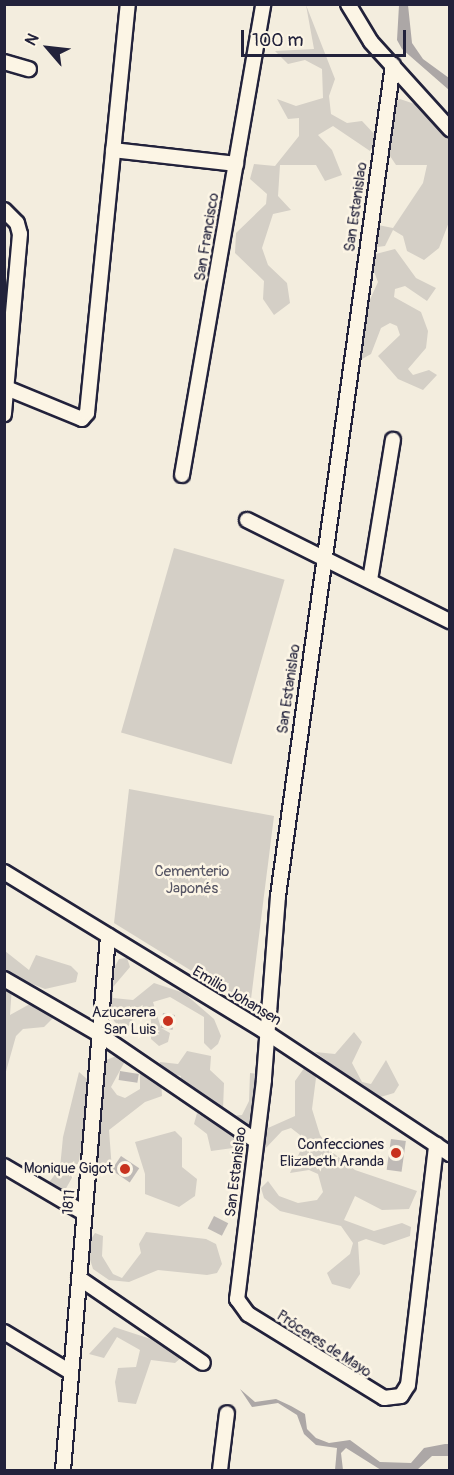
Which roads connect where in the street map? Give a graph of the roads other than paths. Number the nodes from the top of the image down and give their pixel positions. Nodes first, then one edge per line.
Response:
1 (128, 4) edge
2 (263, 4) edge
3 (348, 4) edge
4 (4, 62) edge
5 (393, 65) junction
6 (29, 69) dead end
7 (450, 129) edge
8 (113, 150) junction
9 (236, 164) junction
10 (4, 210) edge
11 (6, 388) edge
12 (4, 414) edge
13 (393, 440) dead end
14 (182, 475) dead end
15 (247, 520) dead end
16 (322, 560) junction
17 (370, 580) junction
18 (450, 621) edge
19 (4, 872) edge
20 (108, 936) junction
21 (4, 979) edge
22 (264, 1031) junction
23 (99, 1034) junction
24 (256, 1140) junction
25 (436, 1145) junction
26 (450, 1154) edge
27 (4, 1166) edge
28 (84, 1213) junction
29 (79, 1278) junction
30 (249, 1314) joint
31 (4, 1332) edge
32 (203, 1363) dead end
33 (69, 1371) junction
34 (227, 1413) dead end
35 (63, 1470) edge
36 (220, 1470) edge

1 - 8 street
2 - 9 street, San Francisco
3 - 5 street
4 - 6 street
5 - 7 street
5 - 16 street, San Estanislao
8 - 9 street
8 - 11 street
9 - 14 street, San Francisco
10 - 11 street
11 - 12 street
13 - 17 street
15 - 16 street
16 - 17 street
16 - 22 street, San Estanislao
17 - 18 street
19 - 20 street, Emilio Johansen
20 - 22 street, Emilio Johansen
20 - 23 street, 1811
21 - 23 street
22 - 24 street, San Estanislao
22 - 25 street, Emilio Johansen
23 - 24 street
23 - 28 street, 1811
24 - 30 street, San Estanislao
25 - 26 street, Emilio Johansen
25 - 30 street, Próceres de Mayo
27 - 28 street
28 - 29 street, 1811
29 - 32 street
29 - 33 street, 1811
31 - 33 street
33 - 35 street, 1811
34 - 36 street

